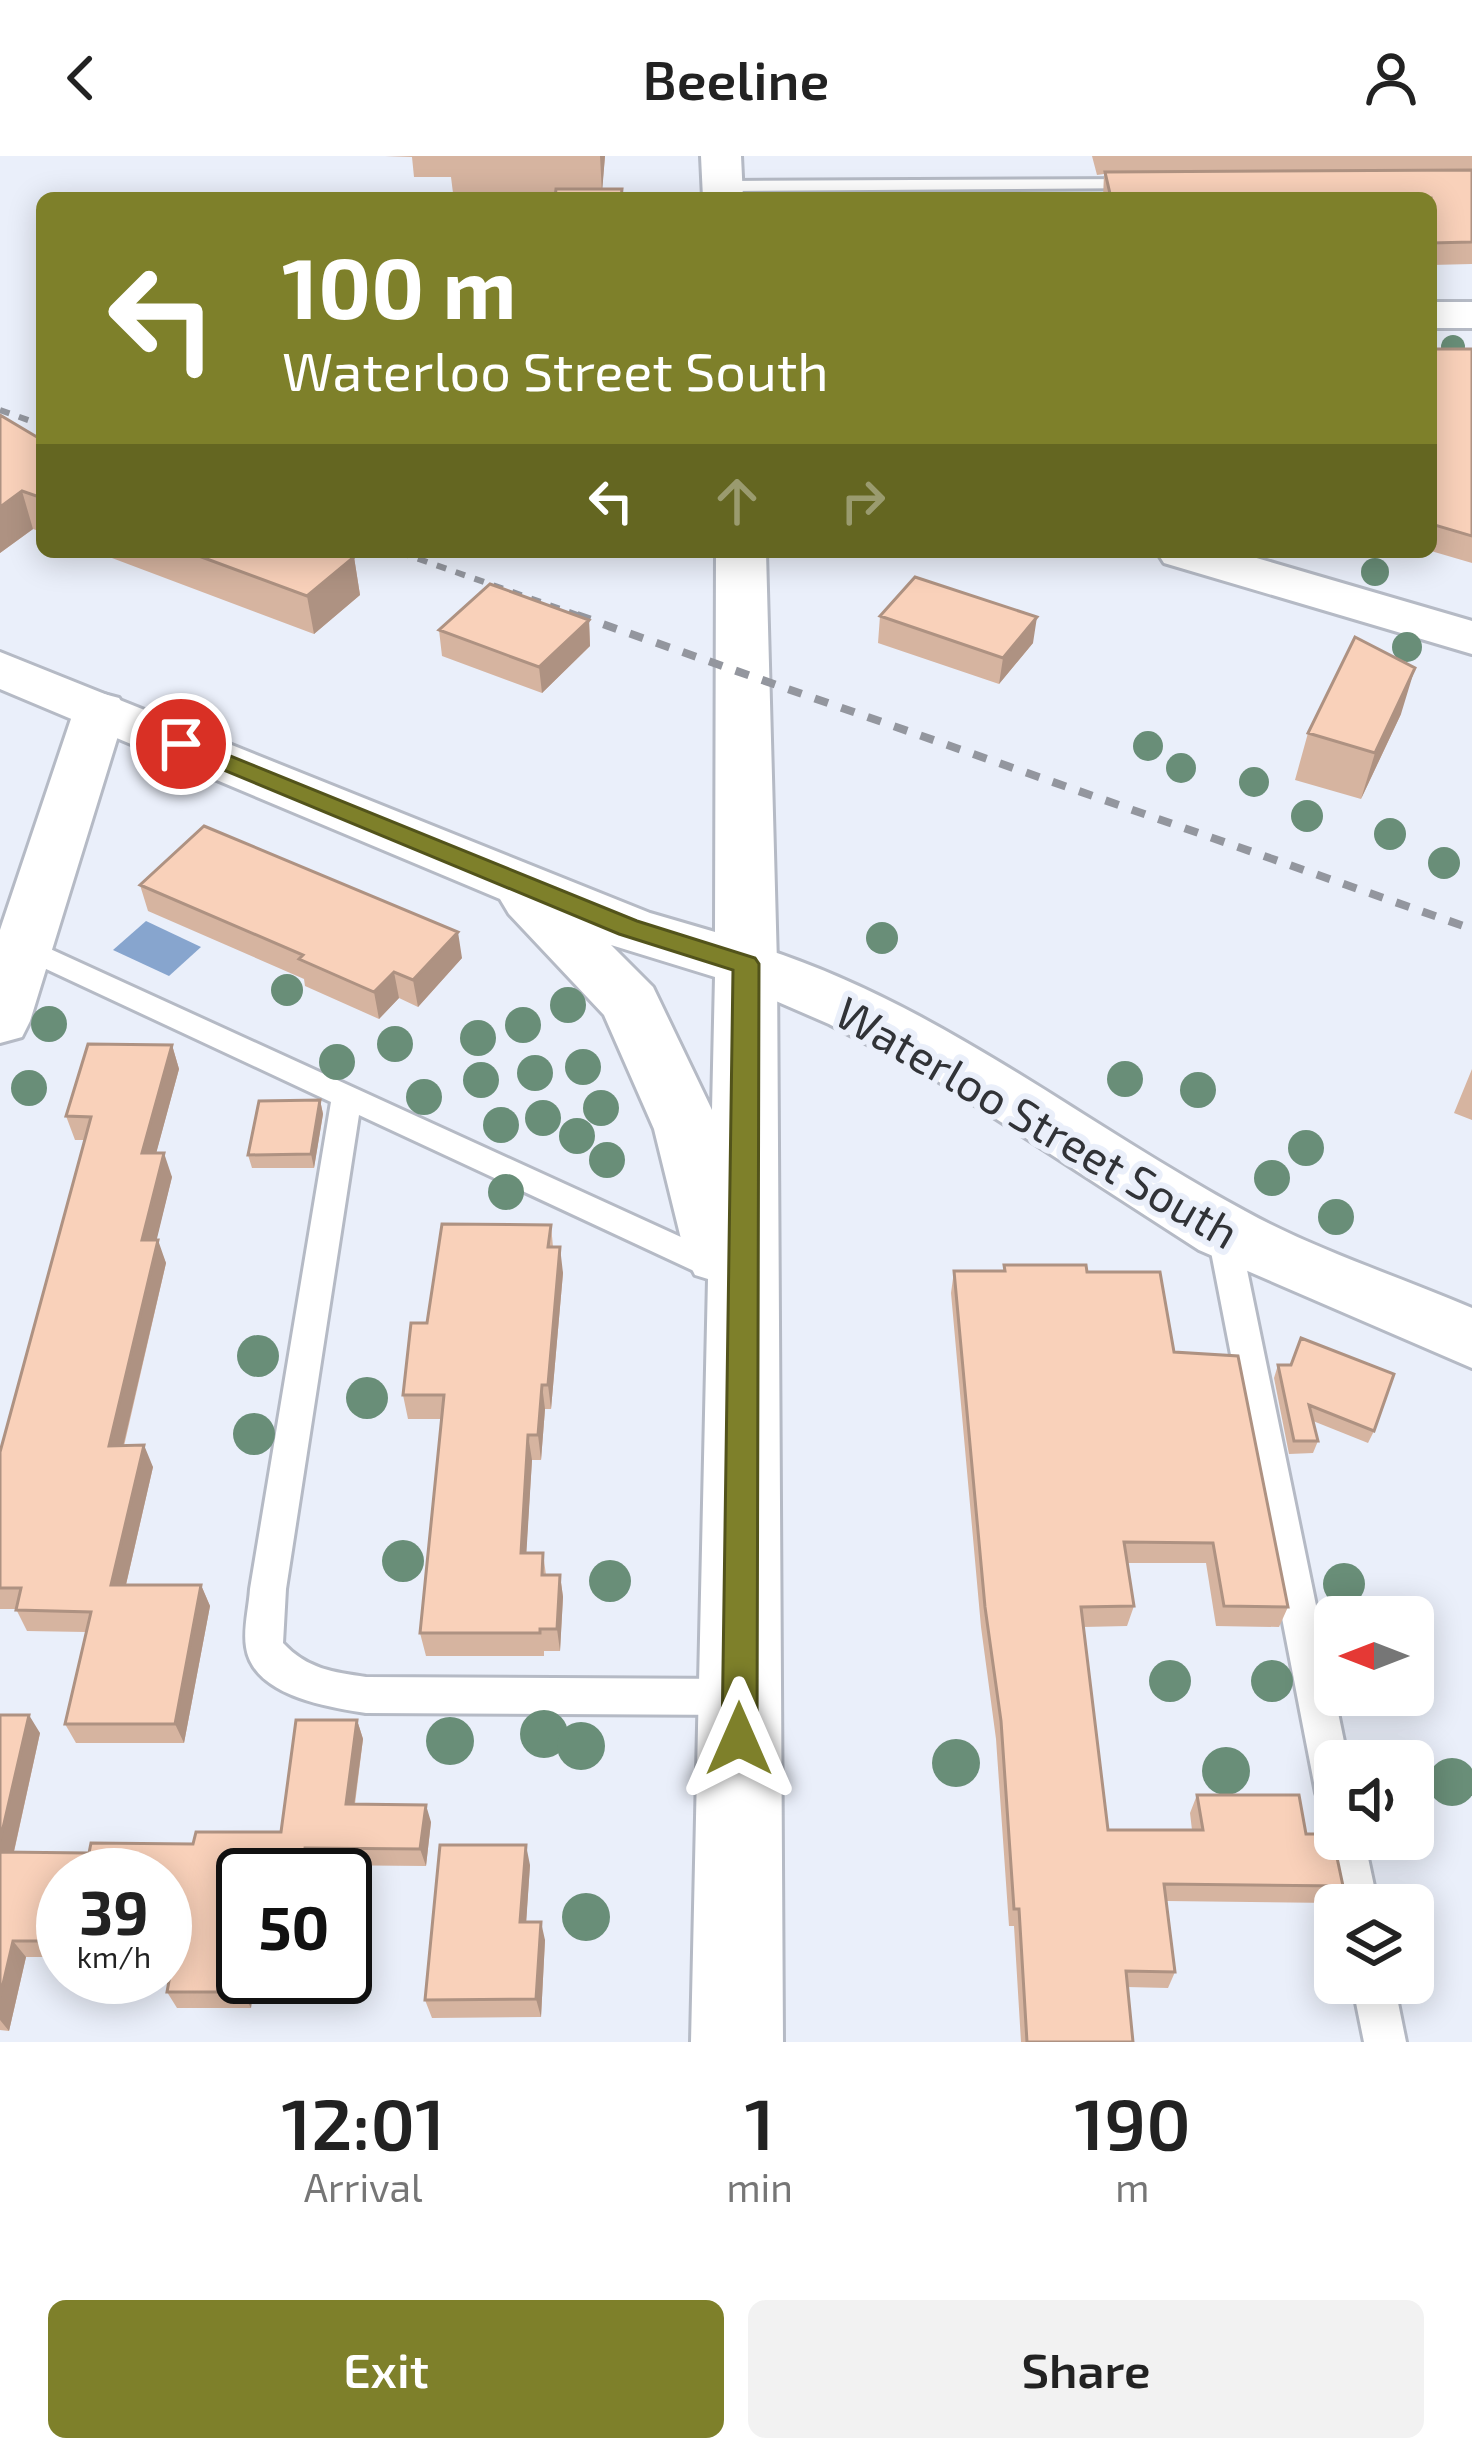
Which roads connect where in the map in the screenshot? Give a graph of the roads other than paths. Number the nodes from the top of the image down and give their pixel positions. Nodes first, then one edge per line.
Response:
1 (728, 182) edge
2 (1170, 184) edge
3 (1437, 315) edge
4 (1472, 315) edge
5 (1206, 558) edge
6 (748, 562) edge
7 (1472, 638) edge
8 (0, 669) edge
9 (100, 710) junction
10 (511, 879) junction
11 (24, 946) junction
12 (746, 964) junction
13 (0, 1021) edge
14 (347, 1097) junction
15 (1222, 1232) junction
16 (733, 1306) junction
17 (1472, 1339) edge
18 (740, 1697) junction
19 (1324, 1740) edge
20 (1377, 2004) edge
21 (737, 2042) edge
22 (1385, 2042) edge

1 - 2 lane
3 - 4 street
5 - 7 main road
6 - 12 main road
8 - 9 main road, Waterloo Street South
9 - 10 main road, Waterloo Street South
9 - 11 street
10 - 12 main road, Waterloo Street South
10 - 16 main road
11 - 13 street
11 - 14 lane
12 - 15 street, Waterloo Street South
12 - 16 main road
14 - 16 lane
14 - 18 lane
15 - 17 street, Waterloo Street South
15 - 19 lane
16 - 18 main road
18 - 21 main road
20 - 22 lane

